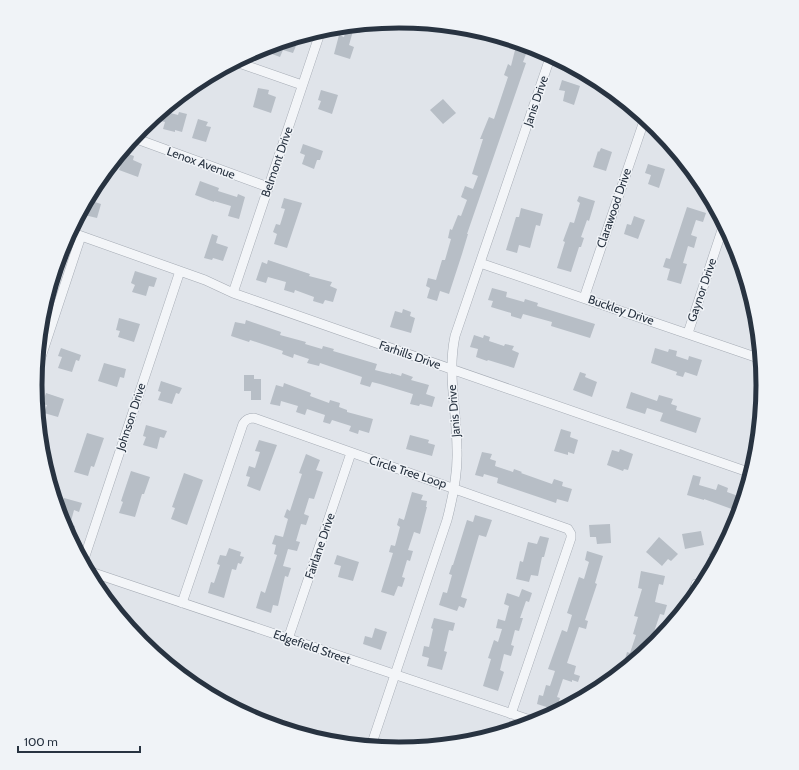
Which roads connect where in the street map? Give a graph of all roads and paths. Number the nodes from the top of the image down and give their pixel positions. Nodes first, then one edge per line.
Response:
1 (318, 38) edge
2 (549, 61) edge
3 (243, 65) edge
4 (302, 86) junction
5 (643, 124) edge
6 (140, 140) edge
7 (268, 187) junction
8 (722, 231) edge
9 (76, 234) edge
10 (81, 236) junction
11 (480, 263) junction
12 (180, 271) junction
13 (232, 293) junction
14 (584, 298) junction
15 (688, 333) junction
16 (45, 344) edge
17 (755, 357) edge
18 (451, 368) junction
19 (351, 453) junction
20 (746, 471) edge
21 (454, 488) junction
22 (85, 555) edge
23 (97, 574) edge
24 (182, 603) junction
25 (288, 639) junction
26 (395, 675) junction
27 (511, 714) junction
28 (526, 719) edge
29 (373, 741) edge

1 - 4 street, Belmont Drive
2 - 11 street, Janis Drive
3 - 4 street
4 - 7 street, Belmont Drive
5 - 14 street, Clarawood Drive
6 - 7 street, Lenox Avenue
7 - 13 street, Belmont Drive
8 - 15 street, Gaynor Drive
9 - 10 street, Farhills Drive
10 - 12 street, Farhills Drive
10 - 16 street
11 - 14 street, Buckley Drive
11 - 18 street, Janis Drive
12 - 13 street, Farhills Drive
12 - 22 street, Johnson Drive
13 - 18 street, Farhills Drive
14 - 15 street, Buckley Drive
15 - 17 street, Buckley Drive
18 - 20 street, Farhills Drive
18 - 21 street, Janis Drive
19 - 21 street, Circle Tree Loop
19 - 24 street, Circle Tree Loop
19 - 25 street, Fairlane Drive
21 - 26 street, Janis Drive
21 - 27 street, Circle Tree Loop
23 - 24 street, Edgefield Street
24 - 25 street, Edgefield Street
25 - 26 street, Edgefield Street
26 - 27 street, Edgefield Street
26 - 29 street, Janis Drive
27 - 28 street, Edgefield Street

